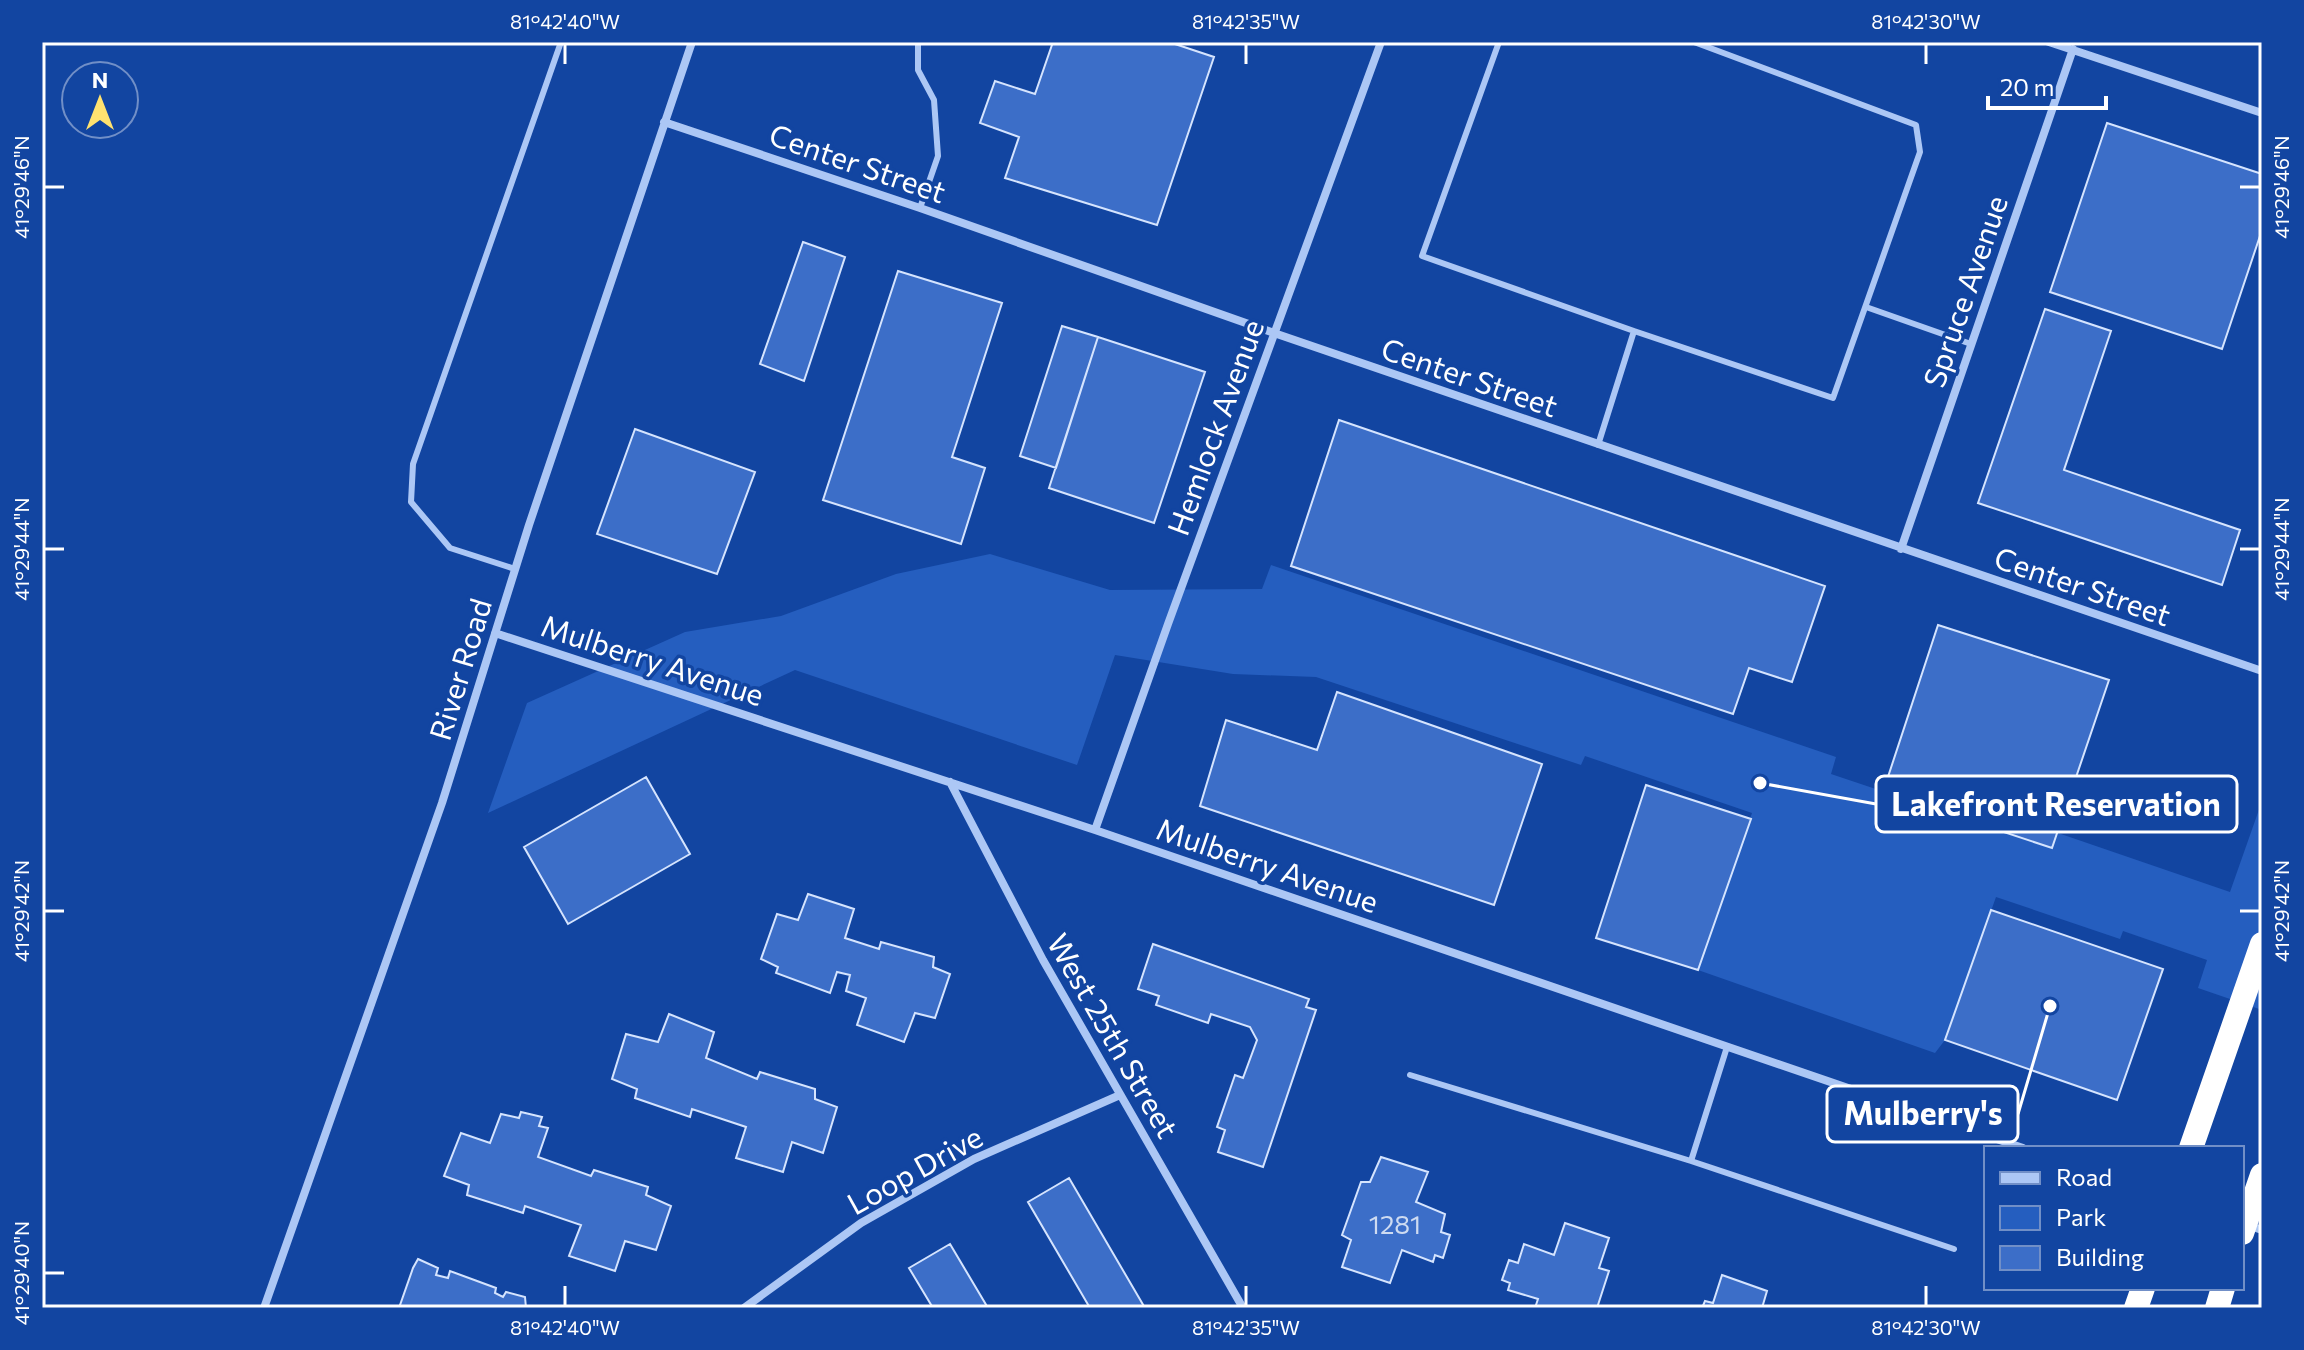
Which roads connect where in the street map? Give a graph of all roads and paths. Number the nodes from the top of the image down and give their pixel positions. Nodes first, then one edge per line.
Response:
1 (561, 42) edge
2 (692, 42) edge
3 (918, 42) edge
4 (1381, 42) edge
5 (1499, 42) edge
6 (1694, 42) edge
7 (2049, 42) edge
8 (2073, 49) junction
9 (2262, 113) edge
10 (664, 122) junction
11 (920, 208) junction
12 (1866, 307) junction
13 (1634, 331) junction
14 (1274, 333) junction
15 (1971, 344) junction
16 (1598, 445) junction
17 (1901, 549) junction
18 (515, 569) junction
19 (495, 633) junction
20 (2261, 667) edge
21 (950, 782) junction
22 (1095, 830) junction
23 (2262, 944) edge
24 (1727, 1047) junction
25 (1410, 1075) dead end
26 (1120, 1095) junction
27 (2017, 1146) edge
28 (2192, 1146) edge
29 (1691, 1161) junction
30 (2262, 1175) edge
31 (2244, 1227) edge
32 (1954, 1249) dead end
33 (264, 1308) edge
34 (744, 1308) edge
35 (1243, 1308) edge

1 - 18 lane
2 - 10 street, River Road
3 - 11 lane
4 - 14 street, Hemlock Avenue
5 - 13 lane
6 - 12 lane
7 - 8 street
8 - 9 street
8 - 15 street, Spruce Avenue
10 - 11 street, Center Street
10 - 18 street, River Road
11 - 14 street, Center Street
12 - 13 lane
12 - 15 lane
13 - 16 lane
14 - 16 street, Center Street
14 - 22 street, Hemlock Avenue
15 - 17 street, Spruce Avenue
16 - 17 street, Center Street
17 - 20 street, Center Street
18 - 19 street, River Road
19 - 21 street, Mulberry Avenue
19 - 33 street, River Road
21 - 22 street, Mulberry Avenue
21 - 26 street, West 25th Street
22 - 24 street, Mulberry Avenue
23 - 28 highway
24 - 27 street, Mulberry Avenue
24 - 29 lane
25 - 29 lane
26 - 34 street, Loop Drive
26 - 35 street, West 25th Street
29 - 32 lane
30 - 31 highway, bridge

